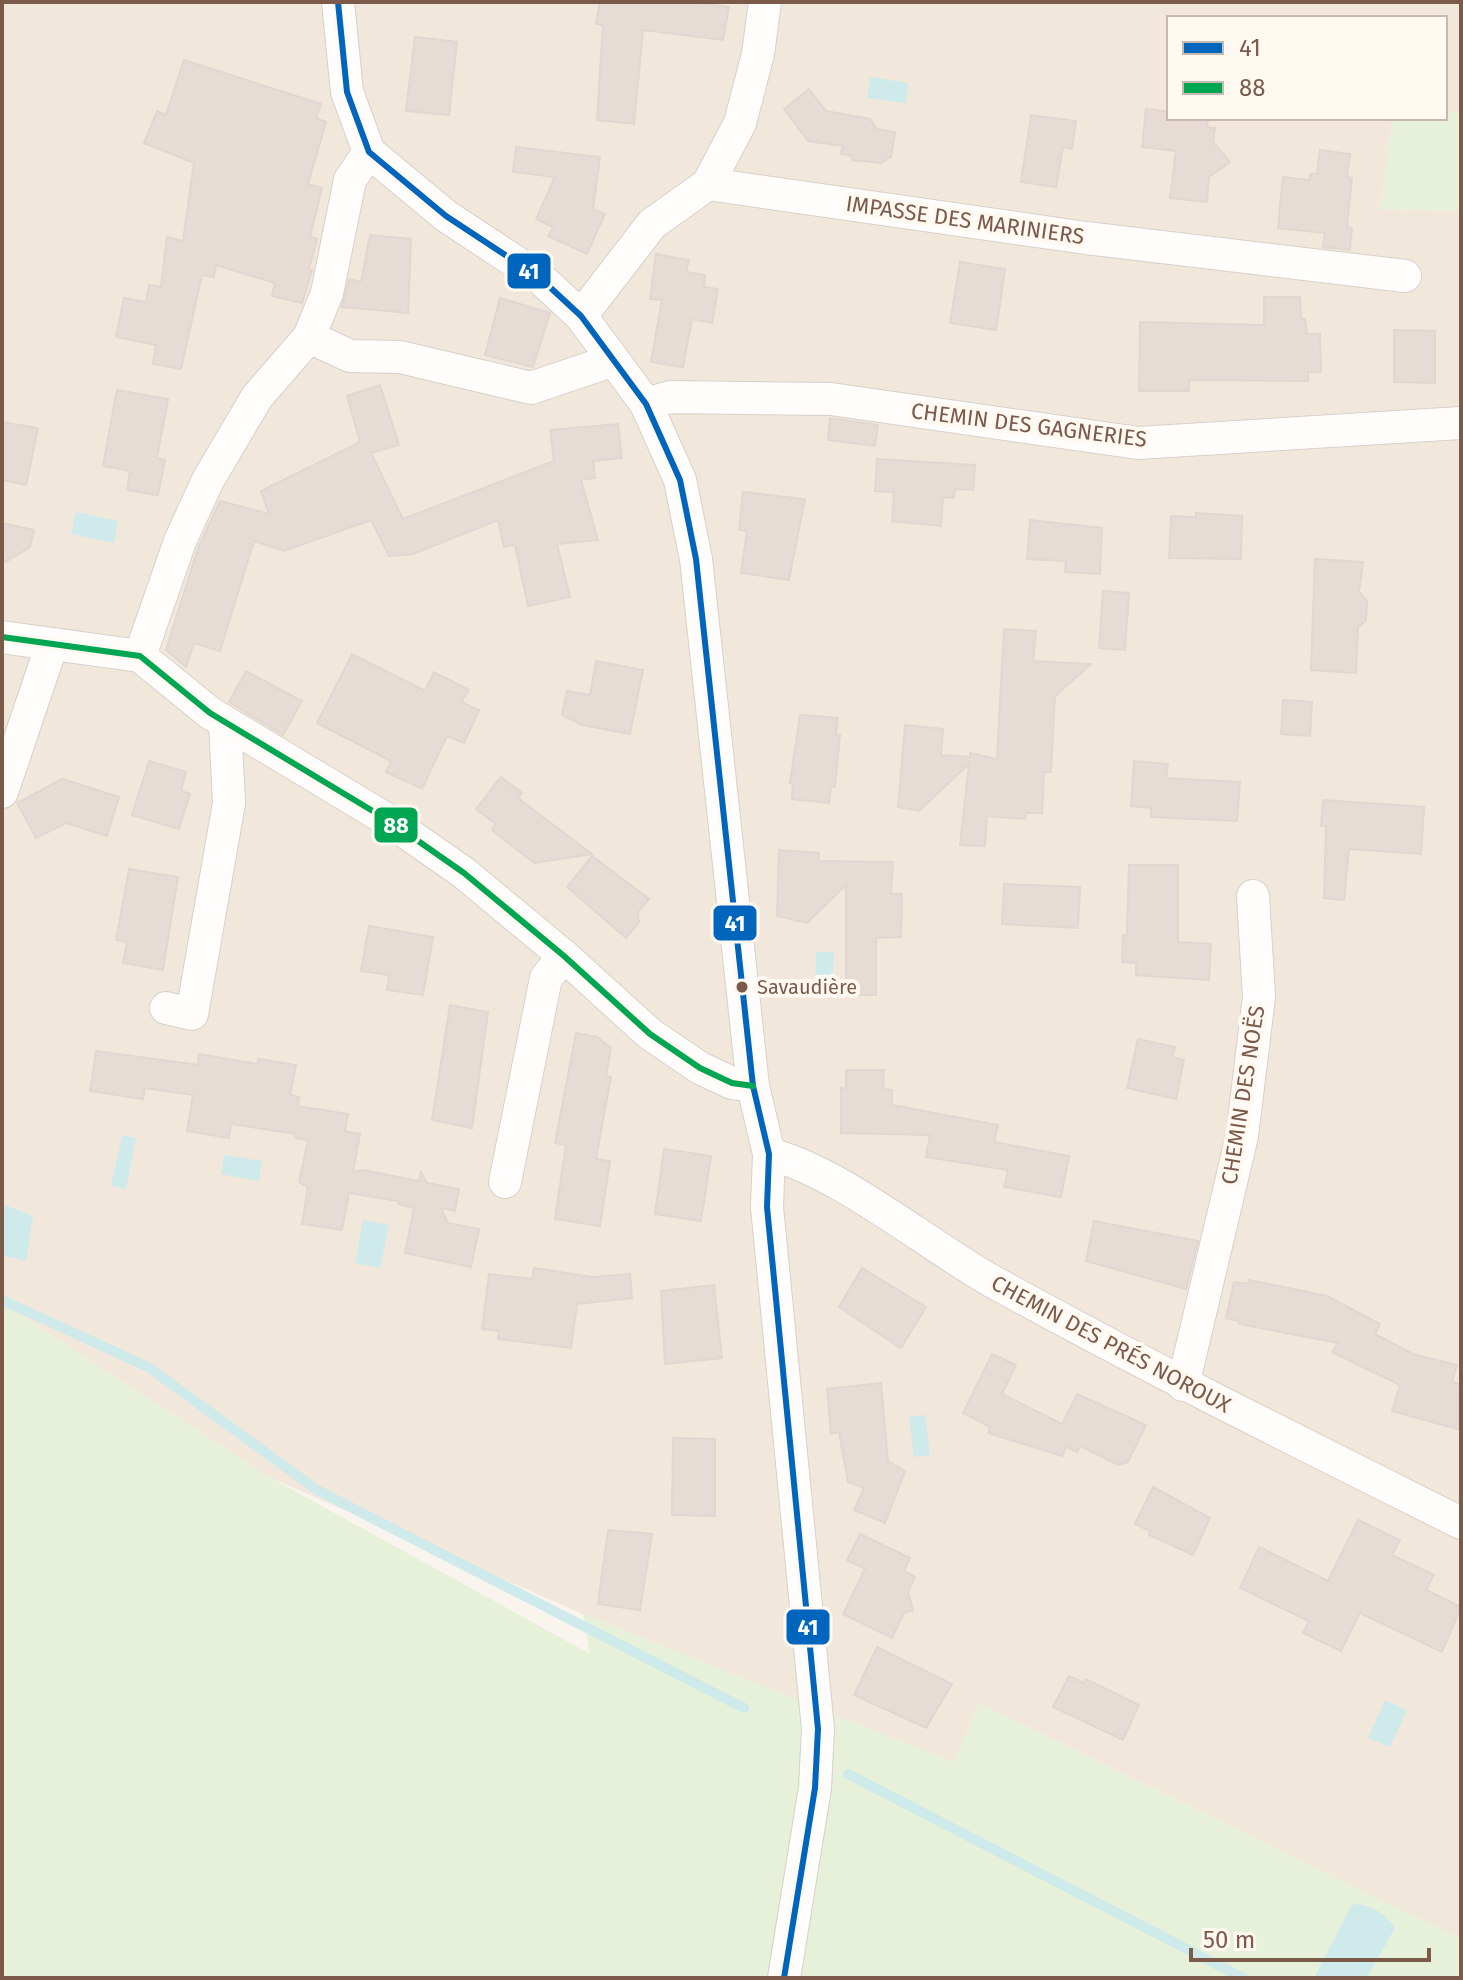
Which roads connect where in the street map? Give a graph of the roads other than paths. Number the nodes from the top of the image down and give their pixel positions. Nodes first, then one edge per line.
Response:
1 (338, 2) edge
2 (765, 2) edge
3 (369, 152) junction
4 (708, 184) junction
5 (1405, 276) dead end
6 (581, 316) junction
7 (309, 337) junction
8 (611, 361) junction
9 (646, 404) junction
10 (1461, 423) edge
11 (2, 637) edge
12 (52, 644) junction
13 (140, 656) junction
14 (225, 722) junction
15 (2, 792) edge
16 (1253, 896) dead end
17 (564, 956) junction
18 (191, 1013) dead end
19 (753, 1086) junction
20 (769, 1154) junction
21 (505, 1182) dead end
22 (1183, 1385) junction
23 (1461, 1523) edge
24 (784, 1978) edge

1 - 3 street
2 - 4 street
3 - 6 street
3 - 7 street
4 - 5 street, IMPASSE DES MARINIERS
4 - 6 street
6 - 8 street
7 - 8 street
7 - 13 street
8 - 9 street
9 - 10 street, CHEMIN DES GAGNERIES
9 - 19 street
11 - 12 street
12 - 13 street
12 - 15 street
13 - 14 street
14 - 17 street
14 - 18 street
16 - 22 street, CHEMIN DES NOËS
17 - 19 street
17 - 21 street
19 - 20 street
20 - 22 street, CHEMIN DES PRÉS NOROUX
20 - 24 street
22 - 23 street, CHEMIN DES PRÉS NOROUX

